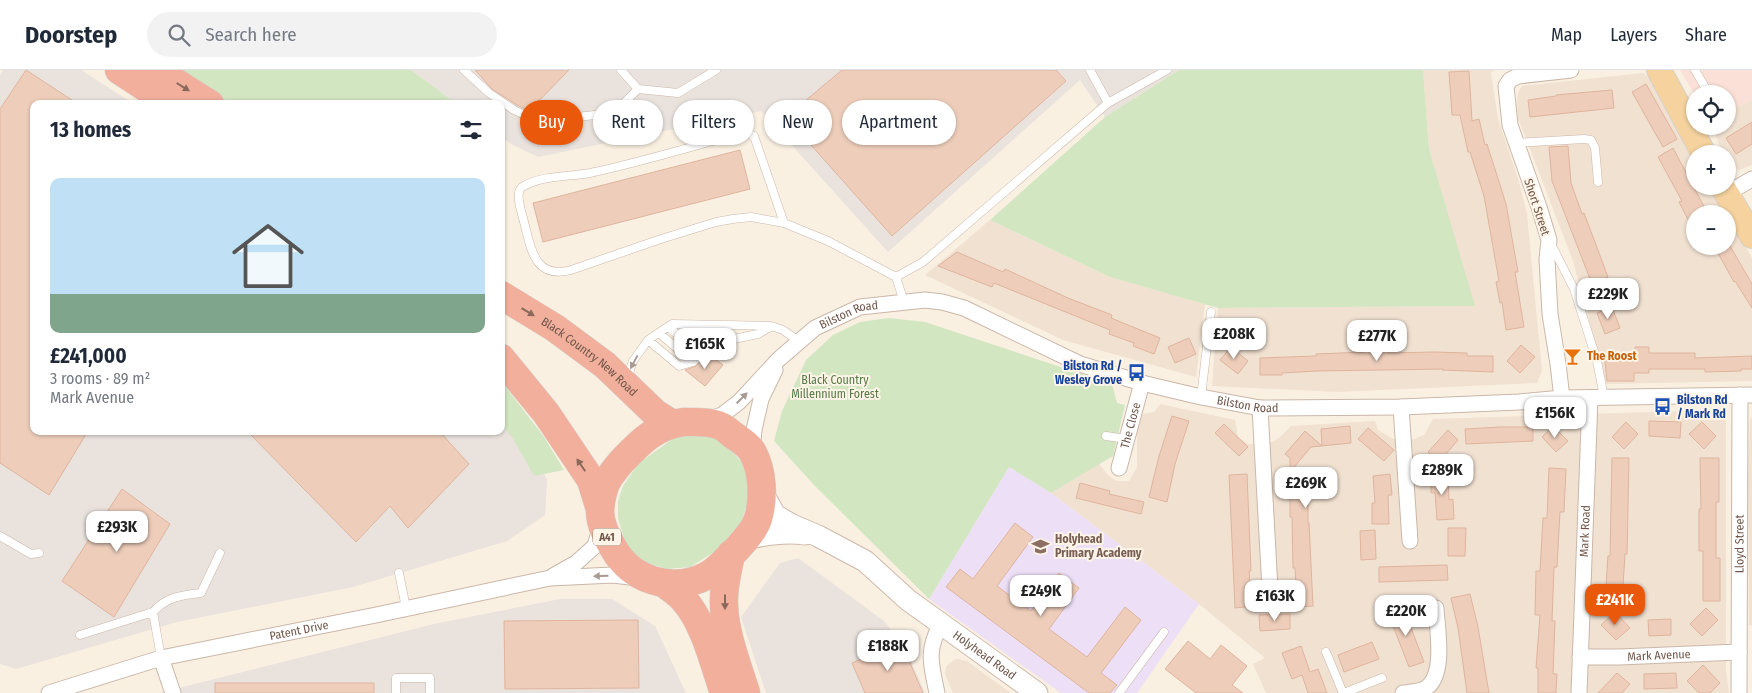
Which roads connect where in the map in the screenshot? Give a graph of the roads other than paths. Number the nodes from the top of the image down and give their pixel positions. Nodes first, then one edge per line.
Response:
1 (119, 70) edge
2 (156, 70) edge
3 (464, 70) edge
4 (621, 70) edge
5 (716, 70) edge
6 (1090, 70) edge
7 (1167, 70) edge
8 (1571, 70) edge
9 (1659, 70) edge
10 (1695, 70) edge
11 (1703, 85) edge
12 (638, 89) junction
13 (165, 100) edge
14 (204, 100) edge
15 (499, 100) edge
16 (1108, 103) junction
17 (505, 104) edge
18 (1515, 143) junction
19 (1699, 145) edge
20 (1752, 179) edge
21 (1598, 182) dead end
22 (1736, 185) edge
23 (1727, 195) edge
24 (784, 223) junction
25 (1752, 236) edge
26 (1549, 240) junction
27 (896, 277) junction
28 (505, 297) edge
29 (904, 302) junction
30 (1211, 312) dead end
31 (771, 326) junction
32 (668, 327) junction
33 (658, 333) junction
34 (648, 340) junction
35 (800, 342) junction
36 (702, 354) junction
37 (779, 359) junction
38 (693, 362) junction
39 (505, 363) edge
40 (1142, 383) junction
41 (625, 385) junction
42 (1746, 395) edge
43 (1201, 397) junction
44 (1597, 397) junction
45 (1562, 398) junction
46 (1401, 407) junction
47 (1260, 408) junction
48 (701, 422) junction
49 (671, 424) junction
50 (1106, 436) dead end
51 (1127, 439) junction
52 (752, 452) junction
53 (1119, 468) dead end
54 (762, 492) junction
55 (601, 516) junction
56 (0, 536) edge
57 (826, 540) junction
58 (1410, 541) dead end
59 (739, 547) junction
60 (39, 553) dead end
61 (220, 554) dead end
62 (399, 573) dead end
63 (550, 578) junction
64 (657, 582) junction
65 (1270, 589) dead end
66 (406, 608) junction
67 (1436, 608) dead end
68 (153, 612) junction
69 (941, 624) junction
70 (1164, 632) dead end
71 (80, 635) dead end
72 (1326, 652) dead end
73 (1739, 652) junction
74 (161, 658) junction
75 (1580, 658) junction
76 (1382, 678) dead end
77 (1423, 691) edge
78 (49, 693) edge
79 (173, 693) edge
80 (396, 693) edge
81 (430, 693) edge
82 (724, 693) edge
83 (746, 693) edge
84 (937, 693) edge
85 (1038, 693) edge
86 (1119, 693) edge
87 (1344, 693) edge
88 (1403, 693) edge
89 (1578, 693) edge
90 (1739, 693) edge

1 - 13 highway
2 -> 14 highway
3 - 15 lane
4 - 12 lane
5 - 12 lane
6 - 16 lane
7 - 16 lane
8 - 18 street, Short Street
9 - 19 main road
10 - 11 lane
12 - 17 lane
16 - 27 lane
18 - 21 lane
18 - 26 street, Short Street
20 - 22 street
23 - 25 main road
24 - 24 lane
24 - 27 lane
26 - 44 lane
26 - 45 street, Short Street
27 - 29 lane
28 -> 41 highway, Black Country New Road
29 - 35 street, Bilston Road
29 - 40 street, Bilston Road
30 - 43 lane
31 - 32 lane
31 - 35 lane
31 - 36 lane
32 - 33 lane
32 - 36 lane
33 - 34 lane
33 - 38 lane
34 - 38 lane
34 -> 41 lane
35 - 37 street, Bilston Road
36 - 38 lane
48 -> 37 street, Bilston Road
37 - 52 street, Bilston Road
55 -> 39 highway, A41
40 - 43 street, Bilston Road
40 - 51 street, The Close
41 - 49 highway, Black Country New Road
42 - 44 street, Bilston Road
42 - 73 street, Lloyd Street
43 - 47 street, Bilston Road
44 - 45 street, Bilston Road
44 - 75 street, Mark Road
45 - 46 street, Bilston Road
46 - 47 street, Bilston Road
46 - 58 street
47 - 65 street
48 - 49 highway
48 - 52 highway
49 - 55 highway
50 - 51 lane
51 - 53 street, The Close
52 - 54 highway
54 - 57 street, Holyhead Road
54 - 59 highway
55 - 63 street, Patent Drive
55 - 64 highway, A41
56 - 60 lane
57 - 59 street
57 - 69 street, Holyhead Road
59 - 64 highway
59 -> 83 highway
61 - 68 lane
62 - 66 lane
64 -> 63 street, Patent Drive
63 - 66 street, Patent Drive
64 - 82 highway, A41
66 - 74 street, Patent Drive
67 - 77 street
68 - 71 lane
68 - 74 lane
69 - 84 street
69 - 85 street, Holyhead Road
70 - 86 lane
72 - 87 lane
73 - 75 street, Mark Avenue
73 - 90 street, Lloyd Street
74 - 78 street, Patent Drive
74 - 79 street
75 - 89 street, Mark Road
76 - 87 lane
77 - 88 street
80 - 81 lane

